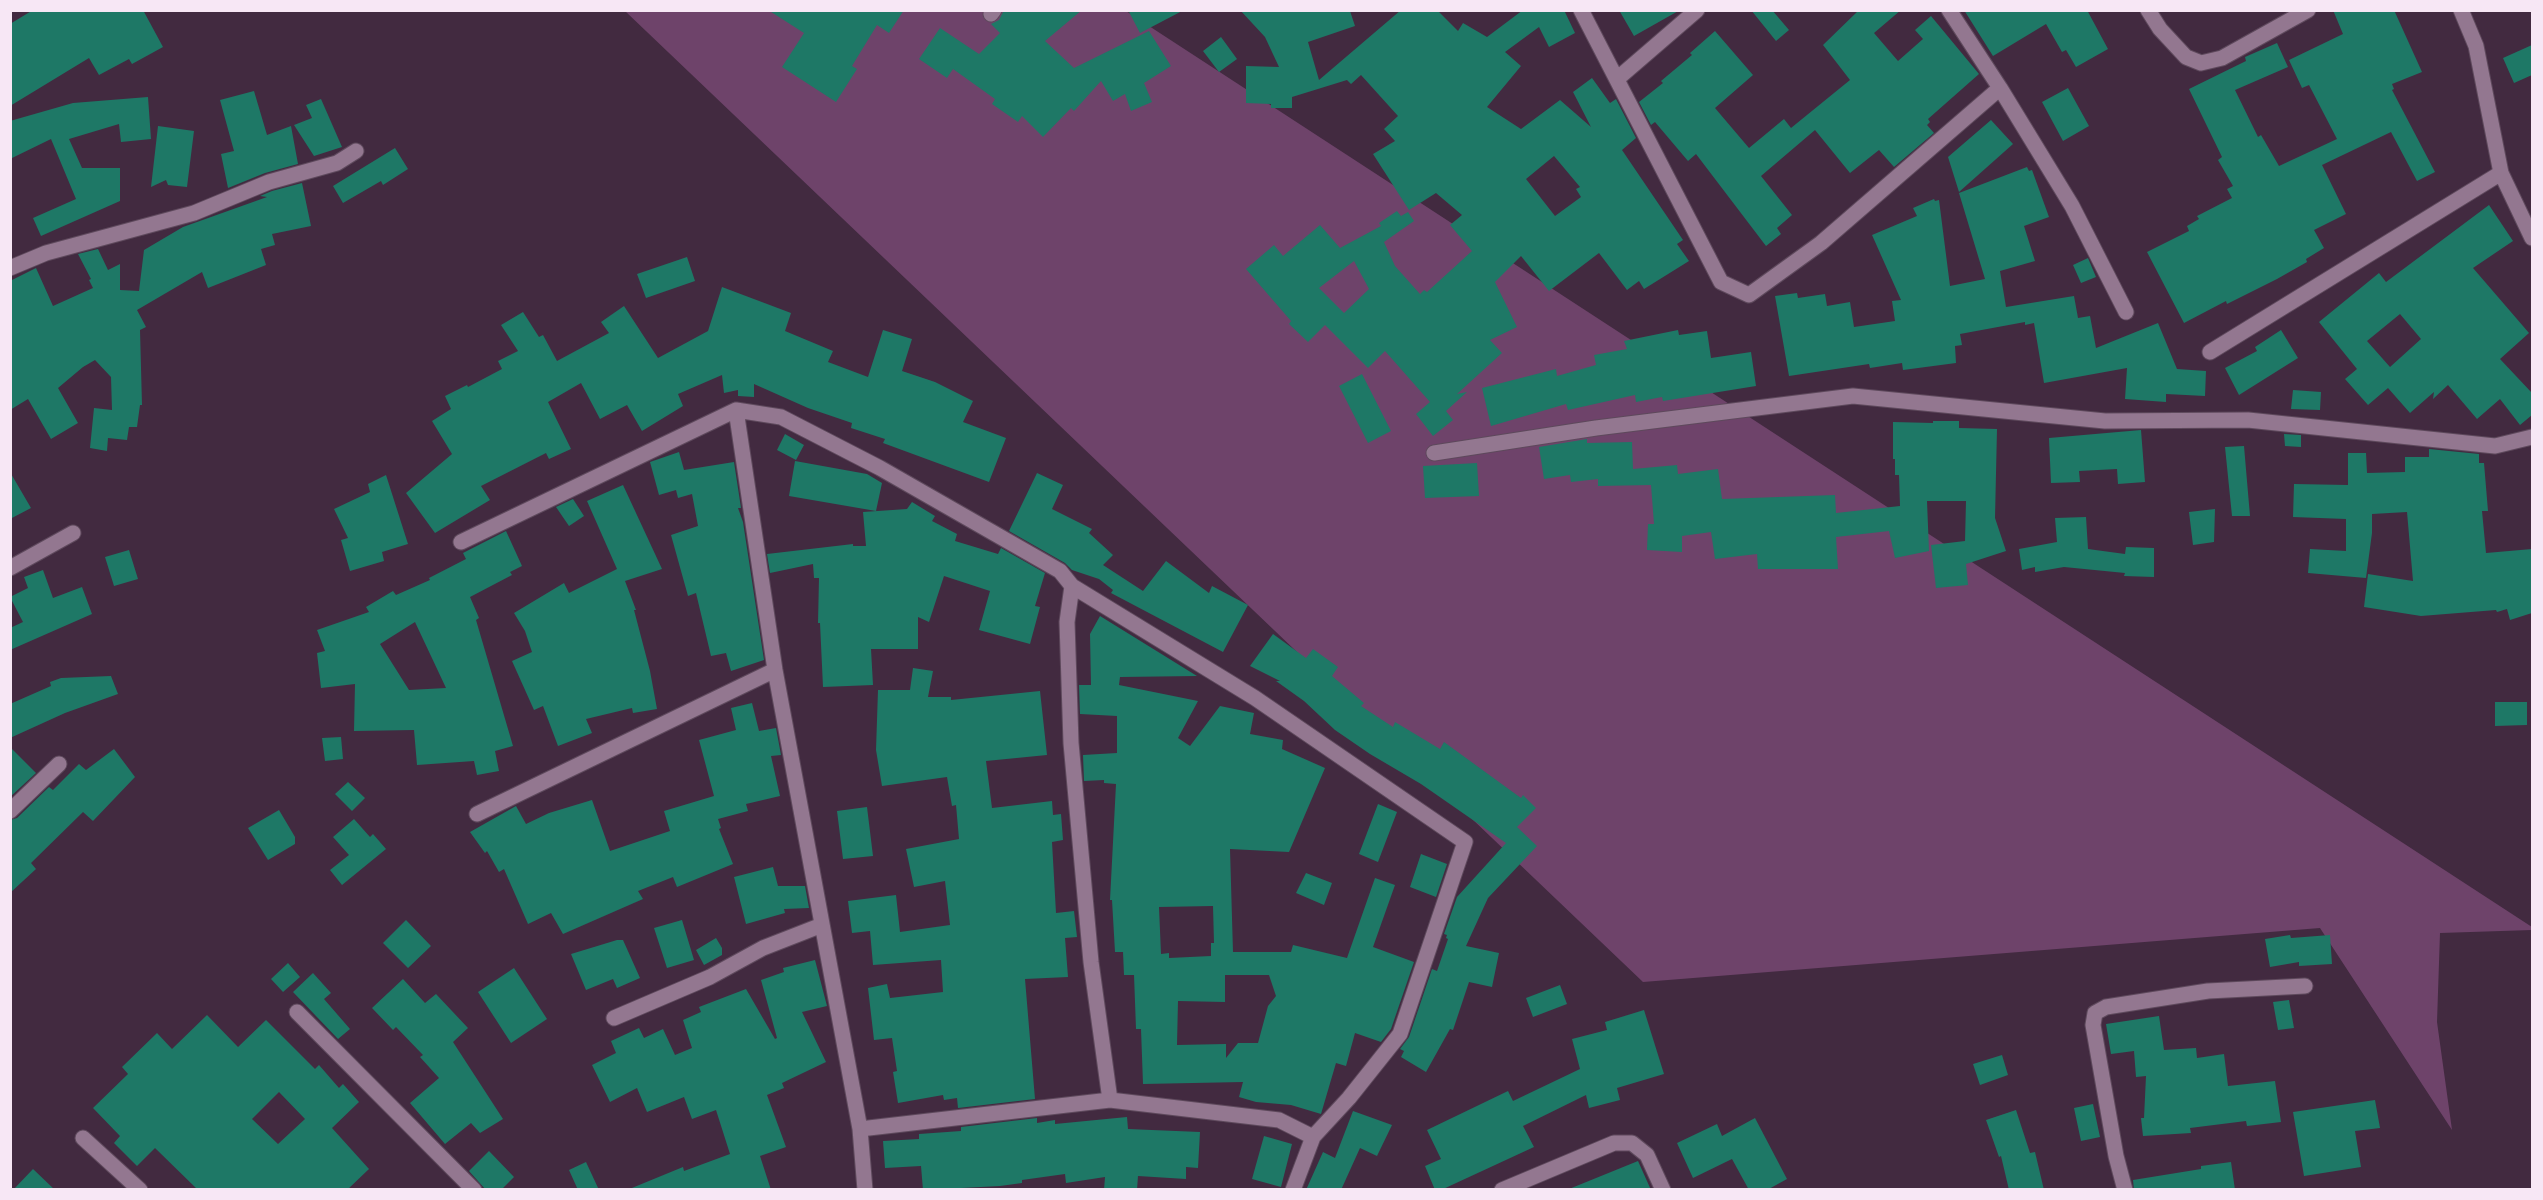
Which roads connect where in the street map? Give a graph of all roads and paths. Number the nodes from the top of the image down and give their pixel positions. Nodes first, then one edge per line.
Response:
1 (1581, 10) edge
2 (1697, 10) edge
3 (1949, 10) edge
4 (2148, 10) edge
5 (2308, 10) edge
6 (2461, 10) edge
7 (1617, 80) junction
8 (2000, 88) junction
9 (356, 151) dead end
10 (2501, 173) junction
11 (2532, 238) edge
12 (10, 268) edge
13 (2126, 312) dead end
14 (2210, 352) dead end
15 (736, 410) junction
16 (2532, 437) edge
17 (1434, 453) dead end
18 (73, 533) dead end
19 (461, 542) dead end
20 (10, 568) edge
21 (1072, 586) junction
22 (775, 670) junction
23 (59, 764) dead end
24 (10, 811) edge
25 (477, 814) dead end
26 (822, 924) junction
27 (2305, 986) dead end
28 (297, 1012) dead end
29 (614, 1018) dead end
30 (1110, 1100) junction
31 (860, 1129) junction
32 (1313, 1137) junction
33 (83, 1138) dead end
34 (140, 1190) edge
35 (474, 1190) edge
36 (865, 1190) edge
37 (1293, 1190) edge
38 (1502, 1190) edge
39 (1663, 1190) edge
40 (2125, 1190) edge

1 - 7 street
2 - 7 street
3 - 8 street
4 - 5 street
6 - 10 street
7 - 8 street
8 - 13 street
9 - 12 street
10 - 11 street
10 - 14 street
15 - 19 street
15 - 21 street
15 - 22 street
16 - 17 street
18 - 20 street
21 - 30 street
21 - 32 street
22 - 25 street
22 - 26 street
23 - 24 street
26 - 29 street
26 - 31 street
27 - 40 street
28 - 35 street
30 - 31 street
30 - 32 street
31 - 36 street
32 - 37 street
33 - 34 street
38 - 39 street

